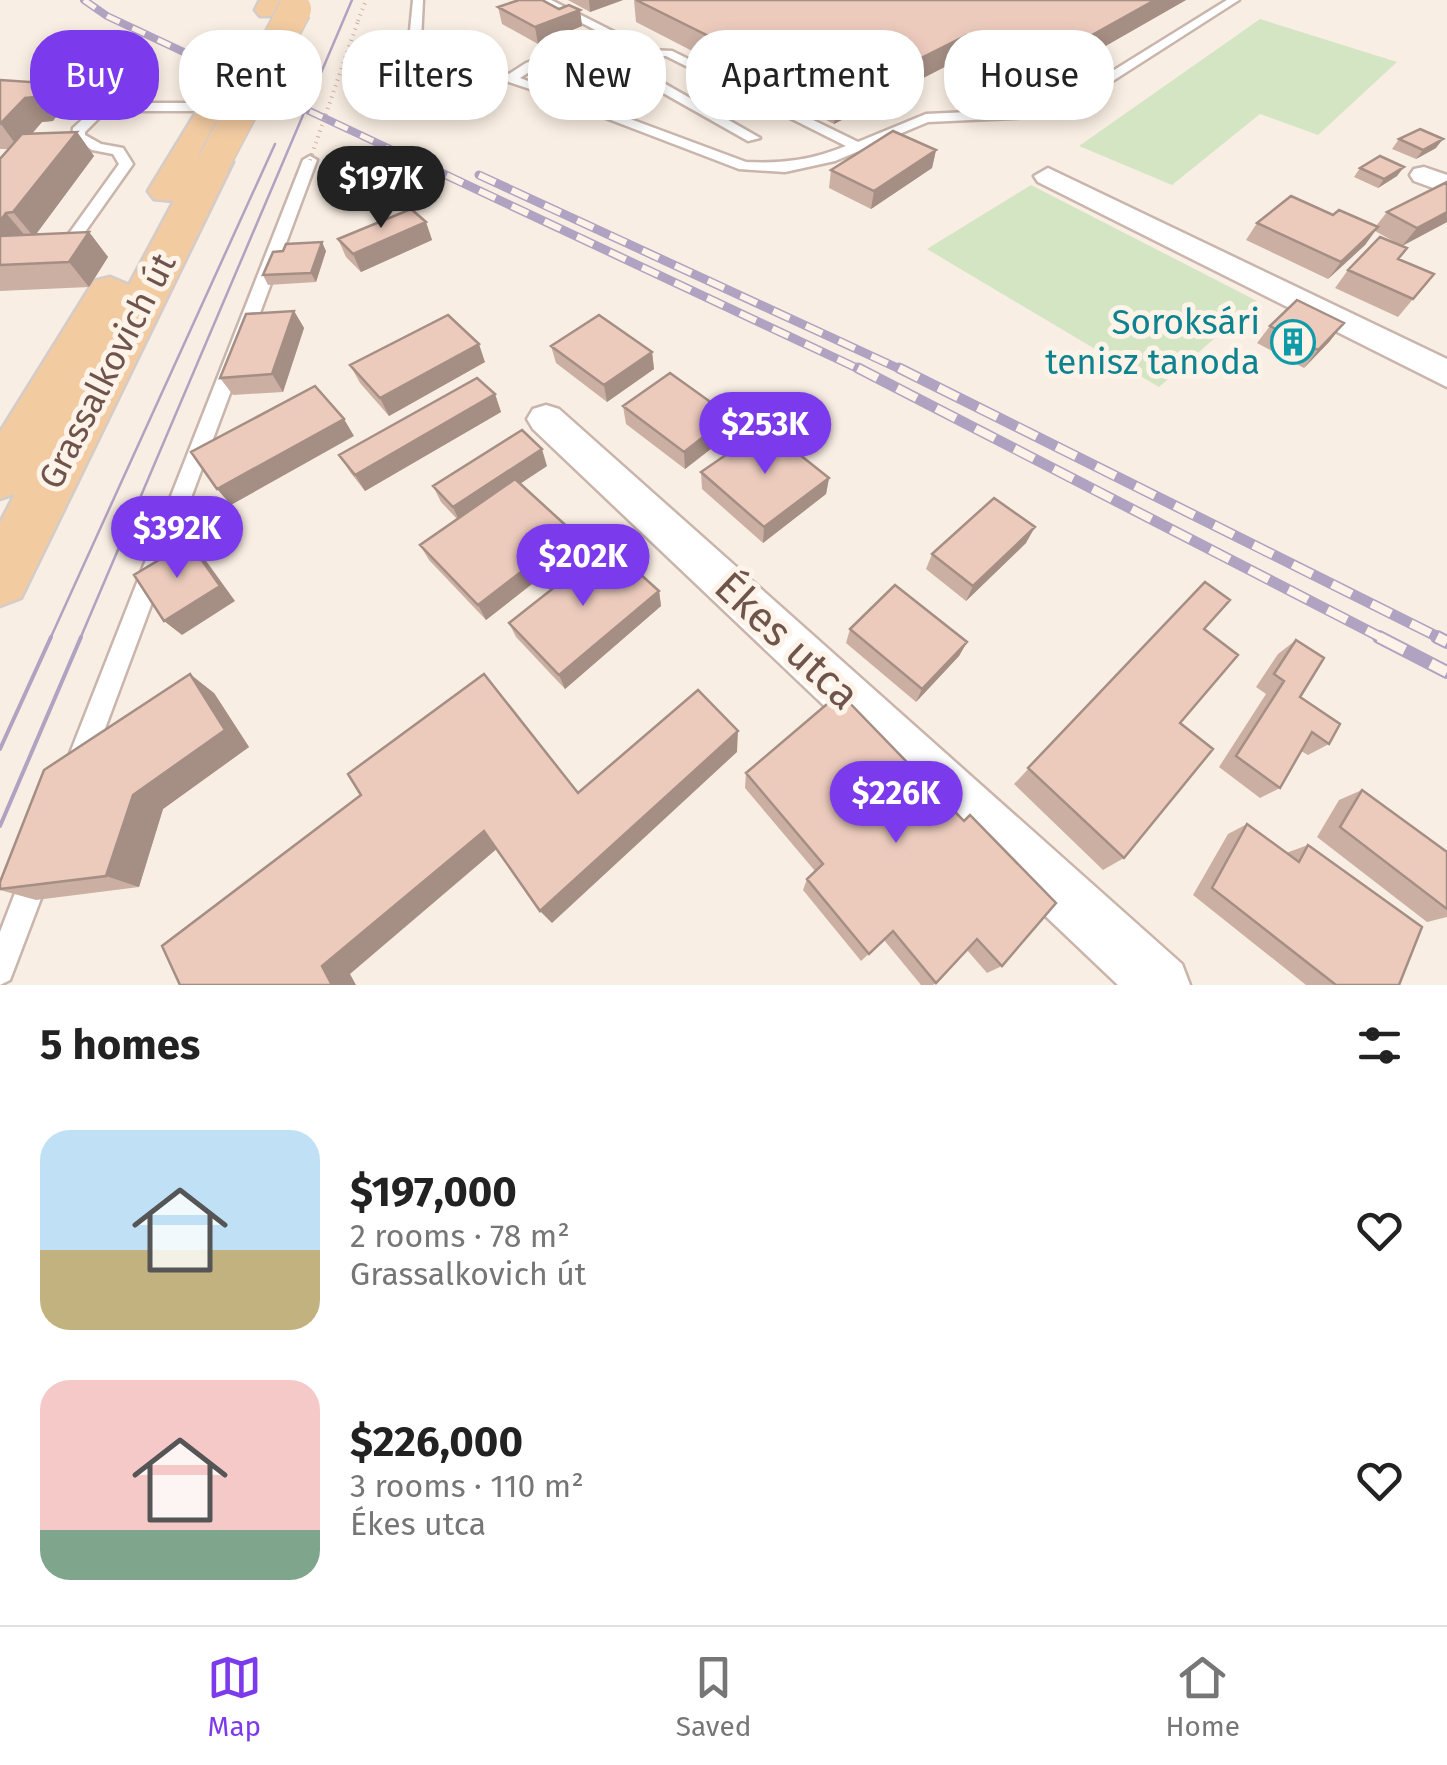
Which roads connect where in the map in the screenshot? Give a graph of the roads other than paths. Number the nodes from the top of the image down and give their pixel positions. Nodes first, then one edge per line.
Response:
1 (418, 0) edge
2 (543, 0) edge
3 (1234, 0) edge
4 (284, 5) edge
5 (271, 30) edge
6 (606, 30) edge
7 (666, 52) edge
8 (528, 67) edge
9 (512, 78) junction
10 (0, 86) edge
11 (666, 89) edge
12 (30, 92) edge
13 (90, 120) edge
14 (222, 120) edge
15 (753, 138) dead end
16 (856, 146) junction
17 (310, 160) road end
18 (200, 162) junction
19 (1048, 176) dead end
20 (62, 255) edge
21 (1447, 374) edge
22 (546, 419) dead end
23 (0, 478) edge
24 (0, 580) edge
25 (70, 786) edge
26 (42, 860) edge
27 (0, 970) edge
28 (1161, 985) edge

1 - 9 lane
2 - 6 lane
3 - 16 lane
4 - 5 main road, bridge
7 - 16 lane
8 - 9 lane
9 - 16 lane
10 - 12 lane
11 - 15 lane
13 - 20 lane
14 - 18 main road
17 - 25 lane
18 - 23 main road, Grassalkovich út
18 - 24 main road, Grassalkovich út
19 - 21 street
22 - 28 street, Ékes utca
26 - 27 lane

